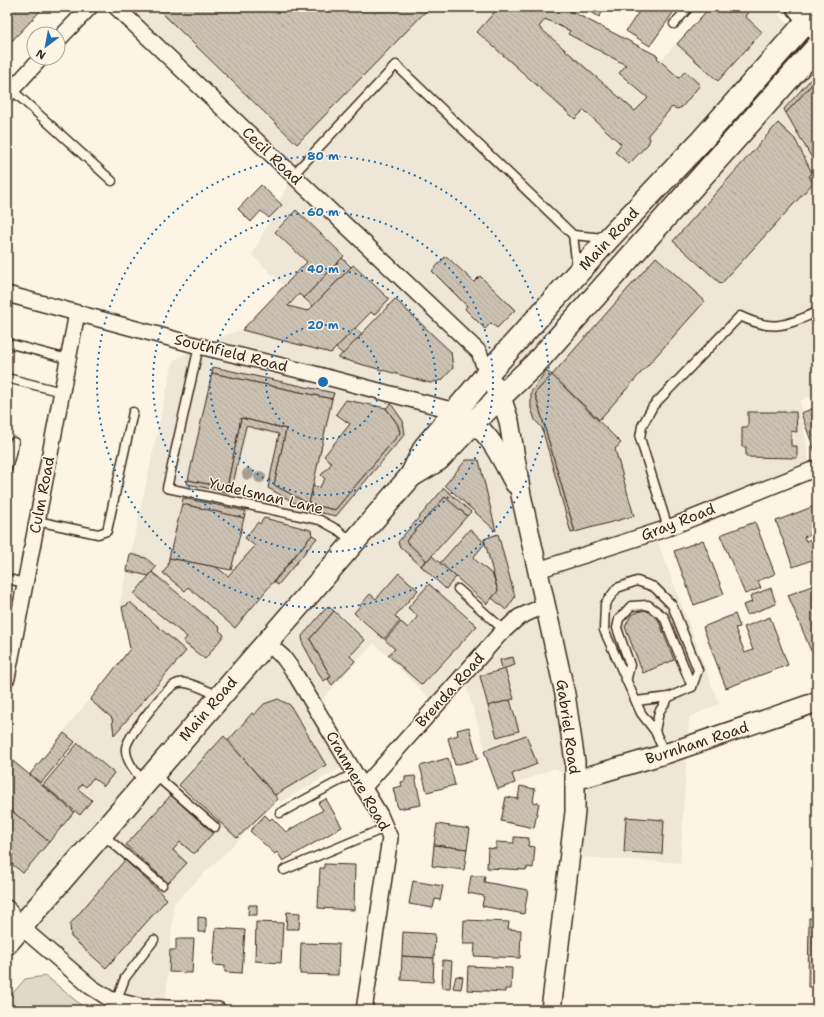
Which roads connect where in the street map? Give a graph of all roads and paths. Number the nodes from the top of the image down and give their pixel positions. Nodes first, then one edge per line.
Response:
1 (90, 7) edge
2 (116, 7) edge
3 (689, 7) edge
4 (809, 18) edge
5 (674, 24) dead end
6 (66, 32) edge
7 (817, 47) edge
8 (33, 66) edge
9 (9, 92) edge
10 (292, 176) junction
11 (112, 181) dead end
12 (573, 235) junction
13 (610, 237) junction
14 (577, 274) junction
15 (7, 294) edge
16 (77, 312) junction
17 (817, 312) edge
18 (7, 343) edge
19 (199, 346) junction
20 (68, 359) junction
21 (487, 374) junction
22 (7, 378) edge
23 (62, 392) junction
24 (500, 397) junction
25 (455, 411) junction
26 (133, 412) dead end
27 (474, 422) junction
28 (14, 442) dead end
29 (817, 468) edge
30 (7, 469) edge
31 (411, 476) junction
32 (521, 496) junction
33 (37, 521) junction
34 (668, 528) junction
35 (353, 542) junction
36 (538, 570) junction
37 (7, 579) edge
38 (26, 583) junction
39 (458, 590) dead end
40 (546, 605) junction
41 (504, 630) junction
42 (266, 642) junction
43 (7, 678) edge
44 (627, 678) junction
45 (692, 687) junction
46 (220, 696) junction
47 (669, 697) junction
48 (636, 701) junction
49 (817, 702) edge
50 (655, 731) junction
51 (665, 754) junction
52 (354, 773) junction
53 (149, 778) junction
54 (576, 780) junction
55 (363, 788) junction
56 (280, 813) dead end
57 (215, 827) dead end
58 (387, 828) junction
59 (102, 833) junction
60 (284, 870) dead end
61 (162, 885) dead end
62 (7, 908) edge
63 (14, 935) edge
64 (154, 940) dead end
65 (116, 1002) junction
66 (207, 1010) edge
67 (218, 1010) edge
68 (364, 1010) edge
69 (551, 1010) edge

1 - 6 street
2 - 10 street, Cecil Road
3 - 5 lane
4 - 13 main road, Main Road
7 - 24 main road, Main Road
8 - 9 street
9 - 11 lane
10 - 12 lane
10 - 21 street, Cecil Road
12 - 13 lane
12 - 14 lane
13 - 14 main road, Main Road
14 - 21 main road, Main Road
15 - 16 street, Southfield Road
16 - 19 street, Southfield Road
16 - 20 street, Culm Road
17 - 34 lane
18 - 20 lane
19 - 25 street, Southfield Road
19 - 35 lane, Yudelsman Lane
20 - 23 street, Culm Road
21 - 24 street, Cecil Road
21 - 25 main road, Main Road
22 - 23 lane
23 - 33 street, Culm Road
24 - 27 main road, Main Road
24 - 32 street, Gabriel Road
25 - 27 street, Gabriel Road
25 - 31 main road, Main Road
26 - 33 lane
27 - 31 main road, Main Road
27 - 32 street, Gabriel Road
28 - 30 lane
29 - 34 street, Gray Road
31 - 35 main road, Main Road
32 - 36 street, Gabriel Road
33 - 38 street, Culm Road
34 - 36 street, Gray Road
35 - 42 main road, Main Road
36 - 40 street, Gabriel Road
37 - 38 lane
38 - 43 street, Culm Road
39 - 41 lane
40 - 41 street, Brenda Road
40 - 54 street, Gabriel Road
41 - 55 street, Brenda Road
42 - 46 main road, Main Road
42 - 52 street, Cranmere Road
44 - 45 lane
44 - 45 lane
44 - 48 lane
45 - 47 lane
46 - 53 main road, Main Road
46 - 53 lane
47 - 48 lane
47 - 50 lane
48 - 50 lane
49 - 51 street, Burnham Road
50 - 51 lane
51 - 54 street, Burnham Road
52 - 55 street, Cranmere Road
52 - 56 lane
53 - 57 lane
53 - 59 main road, Main Road
54 - 69 street, Gabriel Road
55 - 58 street, Cranmere Road
58 - 60 lane
58 - 68 street, Cranmere Road
59 - 61 lane
59 - 63 main road, Main Road
62 - 63 street
63 - 65 street
64 - 65 lane
65 - 66 street
66 - 67 street

